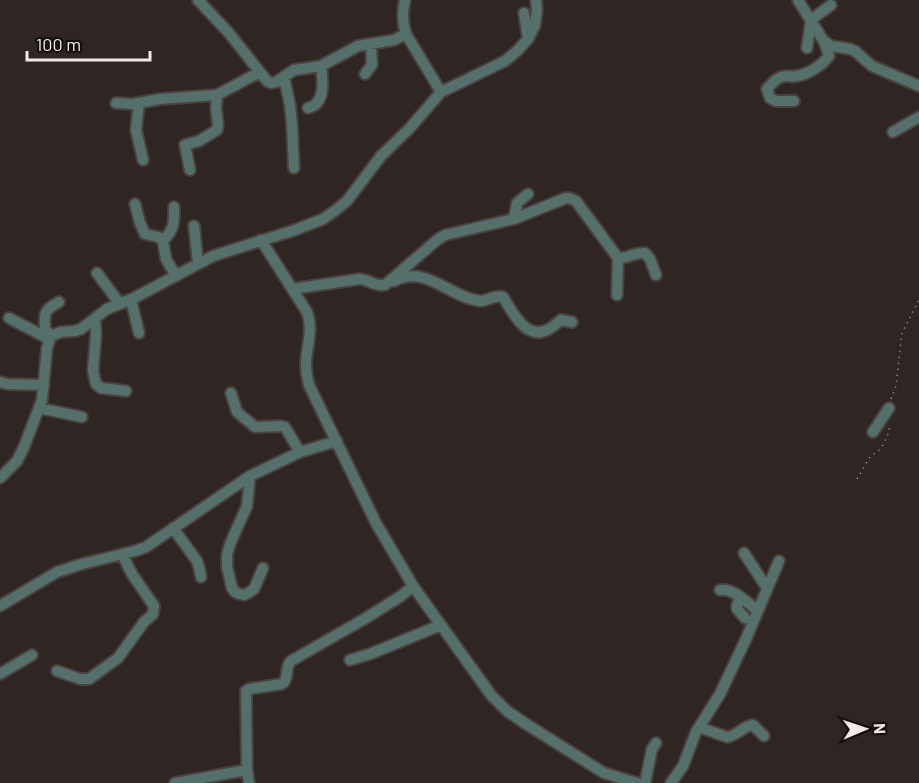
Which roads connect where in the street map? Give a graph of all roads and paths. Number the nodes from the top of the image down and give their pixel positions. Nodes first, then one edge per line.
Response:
1 (198, 0) edge
2 (405, 0) edge
3 (536, 0) edge
4 (798, 0) edge
5 (831, 5) dead end
6 (524, 13) dead end
7 (811, 20) junction
8 (406, 34) junction
9 (528, 39) junction
10 (823, 40) junction
11 (371, 44) junction
12 (807, 48) dead end
13 (321, 66) junction
14 (260, 72) junction
15 (365, 74) dead end
16 (284, 77) junction
17 (919, 86) edge
18 (441, 92) junction
19 (217, 95) junction
20 (794, 101) dead end
21 (116, 103) dead end
22 (139, 103) junction
23 (308, 108) dead end
24 (919, 117) edge
25 (892, 132) dead end
26 (143, 160) dead end
27 (294, 168) dead end
28 (190, 170) dead end
29 (528, 194) dead end
30 (135, 204) dead end
31 (174, 207) dead end
32 (514, 219) junction
33 (194, 226) dead end
34 (261, 240) junction
35 (163, 241) junction
36 (618, 258) junction
37 (198, 263) junction
38 (97, 273) dead end
39 (656, 275) dead end
40 (176, 276) junction
41 (385, 285) junction
42 (292, 290) junction
43 (617, 295) dead end
44 (131, 300) junction
45 (919, 300) edge
46 (59, 302) dead end
47 (120, 304) junction
48 (9, 318) dead end
49 (95, 319) junction
50 (572, 322) dead end
51 (139, 333) dead end
52 (50, 338) junction
53 (0, 382) edge
54 (44, 385) junction
55 (126, 391) dead end
56 (231, 393) dead end
57 (39, 408) junction
58 (889, 408) junction
59 (82, 417) dead end
60 (873, 432) dead end
61 (337, 441) junction
62 (300, 452) junction
63 (249, 476) junction
64 (0, 478) edge
65 (857, 479) dead end
66 (173, 528) junction
67 (744, 553) dead end
68 (122, 554) junction
69 (779, 561) dead end
70 (263, 568) dead end
71 (201, 577) dead end
72 (413, 586) junction
73 (767, 588) junction
74 (720, 590) dead end
75 (741, 598) junction
76 (0, 606) edge
77 (757, 610) junction
78 (745, 618) dead end
79 (441, 625) junction
80 (32, 654) dead end
81 (350, 660) dead end
82 (57, 671) dead end
83 (0, 674) edge
84 (699, 727) junction
85 (764, 736) dead end
86 (656, 743) dead end
87 (247, 770) junction
88 (175, 783) edge
89 (249, 783) edge
90 (637, 783) edge
91 (645, 783) edge
92 (671, 783) edge

1 - 14 street
2 - 8 street
3 - 9 street
4 - 7 street
5 - 7 street
6 - 9 street
7 - 10 street
7 - 12 street
8 - 11 street
8 - 18 street
9 - 18 street
10 - 17 street
10 - 20 street
11 - 13 street
11 - 15 street
13 - 16 street
13 - 23 street
14 - 16 street
14 - 19 street
16 - 27 street
18 - 34 street
19 - 22 street
19 - 28 street
21 - 22 street
22 - 26 street
24 - 25 street
29 - 32 street
30 - 35 street
31 - 35 street
32 - 36 street
32 - 41 street
33 - 37 street
34 - 37 street
34 - 42 street
35 - 40 street
36 - 39 street
36 - 43 street
37 - 40 street
38 - 47 street
40 - 44 street
41 - 42 street
41 - 50 street
42 - 61 street
44 - 47 street
44 - 51 street
45 - 58 path
46 - 52 street
47 - 49 street
48 - 52 street
49 - 52 street
49 - 55 street
52 - 54 street
53 - 54 street
54 - 57 street
56 - 62 street
57 - 59 street
57 - 64 street
58 - 60 street
58 - 65 path
61 - 62 street
61 - 72 street
62 - 63 street
63 - 66 street
63 - 70 street
66 - 68 street
66 - 71 street
67 - 73 street
68 - 76 street
68 - 82 street
69 - 73 street
72 - 79 street
72 - 87 street
73 - 77 street
74 - 75 street
75 - 77 street
75 - 78 street
77 - 84 street
79 - 81 street
79 - 90 street
80 - 83 street
84 - 85 street
84 - 92 street
86 - 91 street
87 - 88 street
87 - 89 street

